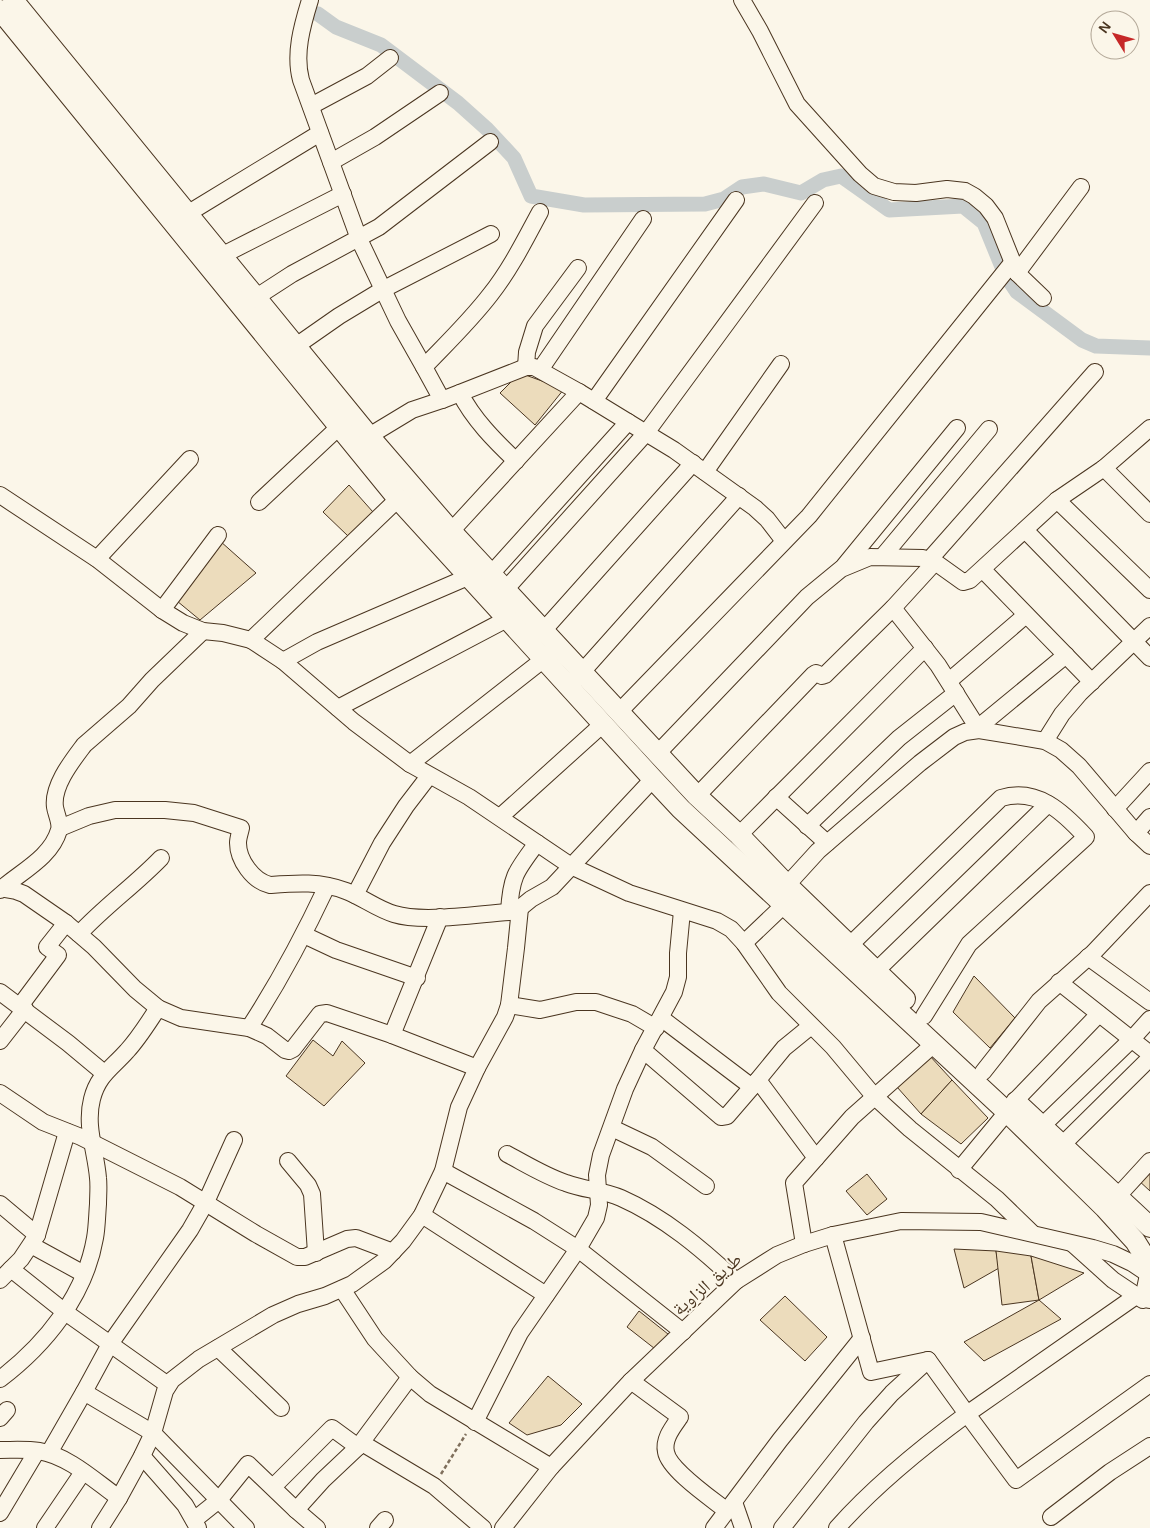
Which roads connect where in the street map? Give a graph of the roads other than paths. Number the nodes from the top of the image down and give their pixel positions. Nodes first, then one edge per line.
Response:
1 (310, 0) edge
2 (742, 0) edge
3 (9, 8) edge
4 (390, 58) dead end
5 (440, 93) dead end
6 (311, 106) junction
7 (320, 133) junction
8 (490, 142) dead end
9 (331, 162) junction
10 (1081, 188) dead end
11 (343, 194) junction
12 (736, 200) dead end
13 (816, 203) dead end
14 (540, 212) dead end
15 (188, 214) junction
16 (643, 219) dead end
17 (490, 234) dead end
18 (359, 239) junction
19 (221, 256) junction
20 (578, 268) dead end
21 (1015, 268) junction
22 (382, 290) junction
23 (255, 298) junction
24 (1043, 298) dead end
25 (296, 346) junction
26 (781, 364) dead end
27 (424, 367) junction
28 (533, 368) junction
29 (1095, 372) dead end
30 (578, 392) junction
31 (460, 393) junction
32 (442, 400) junction
33 (594, 401) junction
34 (628, 422) junction
35 (339, 427) junction
36 (957, 428) dead end
37 (1150, 428) edge
38 (989, 429) dead end
39 (646, 433) junction
40 (369, 436) junction
41 (190, 459) dead end
42 (516, 461) junction
43 (699, 467) junction
44 (1104, 468) junction
45 (0, 495) edge
46 (739, 496) junction
47 (398, 499) junction
48 (1057, 500) junction
49 (260, 502) dead end
50 (1150, 514) edge
51 (1025, 530) junction
52 (218, 536) dead end
53 (445, 538) junction
54 (784, 542) junction
55 (883, 556) junction
56 (98, 559) junction
57 (932, 561) junction
58 (841, 570) junction
59 (982, 570) junction
60 (491, 574) junction
61 (468, 577) junction
62 (506, 590) junction
63 (1150, 590) edge
64 (893, 608) junction
65 (162, 610) junction
66 (1026, 615) junction
67 (507, 619) junction
68 (1150, 626) edge
69 (203, 631) junction
70 (543, 631) junction
71 (251, 640) junction
72 (1134, 642) junction
73 (926, 648) junction
74 (551, 653) junction
75 (1066, 655) junction
76 (1150, 658) edge
77 (283, 661) junction
78 (575, 679) junction
79 (1092, 682) junction
80 (953, 687) junction
81 (338, 708) junction
82 (611, 718) junction
83 (979, 730) junction
84 (1045, 741) junction
85 (658, 754) junction
86 (410, 764) junction
87 (1150, 771) edge
88 (430, 776) junction
89 (653, 779) junction
90 (697, 796) junction
91 (776, 797) junction
92 (1048, 804) junction
93 (1115, 809) junction
94 (500, 817) junction
95 (1150, 817) edge
96 (807, 826) junction
97 (60, 828) junction
98 (1136, 833) junction
99 (739, 835) junction
100 (537, 843) junction
101 (827, 843) junction
102 (1150, 846) edge
103 (161, 858) dead end
104 (571, 866) junction
105 (327, 886) junction
106 (0, 889) edge
107 (1150, 893) edge
108 (355, 895) junction
109 (785, 895) junction
110 (514, 910) junction
111 (682, 911) junction
112 (440, 917) junction
113 (66, 923) junction
114 (79, 934) junction
115 (304, 936) junction
116 (837, 940) junction
117 (744, 942) junction
118 (1088, 957) junction
119 (876, 971) junction
120 (417, 978) junction
121 (1059, 982) junction
122 (0, 992) edge
123 (1150, 1002) edge
124 (509, 1005) junction
125 (22, 1008) junction
126 (158, 1008) junction
127 (1099, 1014) junction
128 (924, 1016) junction
129 (1150, 1019) edge
130 (658, 1023) junction
131 (811, 1026) junction
132 (249, 1028) junction
133 (392, 1035) junction
134 (1132, 1039) junction
135 (0, 1041) edge
136 (934, 1044) junction
137 (643, 1050) junction
138 (1150, 1056) edge
139 (477, 1068) junction
140 (983, 1072) junction
141 (104, 1073) junction
142 (755, 1084) junction
143 (0, 1093) edge
144 (874, 1096) junction
145 (1011, 1107) junction
146 (1042, 1126) junction
147 (612, 1128) junction
148 (67, 1132) junction
149 (234, 1140) dead end
150 (92, 1143) junction
151 (1062, 1144) junction
152 (507, 1154) dead end
153 (816, 1158) junction
154 (288, 1161) dead end
155 (1150, 1161) edge
156 (959, 1170) junction
157 (443, 1171) junction
158 (706, 1186) dead end
159 (598, 1190) junction
160 (1117, 1197) junction
161 (206, 1202) junction
162 (0, 1204) edge
163 (422, 1215) junction
164 (1150, 1227) edge
165 (1032, 1232) junction
166 (833, 1235) junction
167 (34, 1240) junction
168 (804, 1244) junction
169 (1073, 1244) junction
170 (578, 1249) junction
171 (393, 1252) junction
172 (316, 1253) junction
173 (1150, 1265) edge
174 (84, 1274) junction
175 (6, 1275) edge
176 (1150, 1275) edge
177 (736, 1281) junction
178 (342, 1289) junction
179 (546, 1295) junction
180 (1143, 1297) edge
181 (1150, 1304) edge
182 (66, 1312) junction
183 (683, 1332) junction
184 (862, 1338) junction
185 (110, 1344) junction
186 (218, 1348) junction
187 (928, 1360) junction
188 (410, 1377) junction
189 (0, 1379) edge
190 (631, 1381) junction
191 (1150, 1384) edge
192 (168, 1386) junction
193 (84, 1392) junction
194 (281, 1408) dead end
195 (967, 1414) junction
196 (475, 1422) junction
197 (153, 1433) junction
198 (360, 1445) junction
199 (1150, 1446) edge
200 (0, 1450) edge
201 (43, 1452) junction
202 (142, 1456) junction
203 (551, 1467) junction
204 (83, 1472) junction
205 (273, 1487) junction
206 (119, 1498) junction
207 (218, 1500) junction
208 (731, 1506) junction
209 (296, 1510) junction
210 (0, 1513) edge
211 (1051, 1517) dead end
212 (196, 1524) edge
213 (46, 1528) edge
214 (100, 1528) edge
215 (246, 1528) edge
216 (316, 1528) edge
217 (483, 1528) edge
218 (503, 1528) edge
219 (714, 1528) edge
220 (743, 1528) edge
221 (782, 1528) edge
222 (837, 1528) edge

1 - 6 street
2 - 21 street
3 - 15 main road
3 - 35 main road
4 - 6 street
5 - 9 street
6 - 7 street
7 - 9 street
7 - 15 street
8 - 18 street
9 - 11 street
10 - 21 street
11 - 18 street
11 - 19 street
12 - 33 street
13 - 39 street
14 - 27 street
15 - 19 main road
16 - 28 street
17 - 22 street
18 - 22 street
18 - 23 street
19 - 23 main road
20 - 28 street
21 - 24 street
21 - 54 street
22 - 25 street
22 - 27 street
23 - 25 main road
25 - 40 main road
26 - 43 street
27 - 32 street
28 - 30 street
28 - 31 street
29 - 57 street
30 - 33 street
30 - 42 street
31 - 32 street
31 - 42 street
32 - 40 street
33 - 34 street
34 - 39 street
34 - 60 street
35 - 47 main road
35 - 49 street
36 - 58 street
37 - 44 street
38 - 55 street
39 - 43 street
39 - 62 street
40 - 53 main road
41 - 56 street
42 - 53 street
43 - 46 street
43 - 70 street
44 - 48 street
44 - 50 street
45 - 56 street
46 - 54 street
46 - 78 street
47 - 53 main road
47 - 71 street
48 - 51 street
48 - 63 street
51 - 59 street
51 - 72 street
52 - 65 street
53 - 60 main road
53 - 61 main road
54 - 82 street
55 - 57 street
55 - 58 street
56 - 65 street
57 - 59 street
57 - 64 street
58 - 85 street
59 - 66 street
60 - 62 main road
61 - 67 main road
61 - 77 street
62 - 70 main road
64 - 73 street
64 - 90 street
65 - 69 street
66 - 75 street
66 - 80 street
67 - 74 main road
67 - 81 street
68 - 72 street
69 - 71 street
69 - 97 street
70 - 74 main road
71 - 77 street
72 - 76 street
72 - 79 street
73 - 80 street
73 - 91 street
74 - 78 main road
74 - 86 street
75 - 79 street
75 - 83 street
77 - 81 street
78 - 82 main road
79 - 84 street
80 - 83 street
80 - 96 street
81 - 86 street
82 - 85 main road
82 - 89 main road
82 - 94 street
83 - 84 street
83 - 101 street
84 - 93 street
85 - 90 main road
86 - 88 street
87 - 93 street
88 - 94 street
88 - 108 street
89 - 104 street
89 - 109 main road
90 - 99 main road
91 - 96 street
91 - 99 street
92 - 116 street
92 - 119 street
92 - 128 street
93 - 98 street
94 - 100 street
95 - 98 street
96 - 101 street
97 - 105 street
97 - 106 street
98 - 102 street
99 - 109 main road
100 - 104 street
100 - 110 street
101 - 109 street
103 - 114 street
104 - 110 street
104 - 111 street
105 - 108 street
105 - 115 street
106 - 113 street
107 - 118 street
108 - 112 street
109 - 116 main road
109 - 117 street
110 - 112 street
110 - 124 street
111 - 117 street
111 - 130 street
112 - 120 street
113 - 114 street
113 - 125 street
114 - 126 street
115 - 120 street
115 - 132 street
116 - 119 main road
116 - 136 main road
117 - 131 street
118 - 121 street
118 - 123 street
119 - 128 main road
120 - 133 street
121 - 127 street
121 - 140 street
122 - 125 street
124 - 130 street
124 - 139 street
125 - 135 street
125 - 141 street
126 - 132 street
126 - 141 street
127 - 134 street
127 - 145 street
128 - 140 main road
129 - 134 street
130 - 137 street
130 - 142 street
131 - 142 street
131 - 144 street
132 - 133 street
133 - 139 street
134 - 138 street
134 - 146 street
136 - 144 street
136 - 145 main road
137 - 142 street
137 - 147 street
138 - 151 street
139 - 157 street
140 - 145 main road
141 - 150 street
142 - 153 street
143 - 148 street
144 - 153 street
144 - 156 street
145 - 146 main road
145 - 156 street
145 - 173 main road
146 - 151 main road
147 - 158 street
147 - 159 street
148 - 150 street
148 - 167 street
149 - 161 street
150 - 161 street
150 - 174 street
151 - 160 main road
152 - 159 street
153 - 168 street
154 - 172 street
155 - 160 street
156 - 165 street
157 - 163 street
157 - 170 street
159 - 170 street
159 - 177 street
160 - 164 main road
161 - 172 street
161 - 185 street
162 - 167 street
163 - 171 street
163 - 179 street
165 - 166 street, طريق الزاوية
165 - 169 street, طريق الزاوية
166 - 168 street, طريق الزاوية
166 - 184 street
167 - 174 street
167 - 175 street
168 - 177 street, طريق الزاوية
169 - 176 street, طريق الزاوية
169 - 180 street, طريق الزاوية
170 - 179 street
170 - 183 street
171 - 172 street
171 - 178 street
174 - 182 street
175 - 182 street
176 - 180 main road
177 - 183 street, طريق الزاوية
178 - 186 street
178 - 188 street
179 - 196 street
180 - 181 street, طريق الزاوية
180 - 195 street
182 - 185 street
182 - 189 street
183 - 190 street, طريق الزاوية
184 - 187 street
184 - 208 street
185 - 192 street
185 - 193 street
186 - 192 street
186 - 194 street
187 - 195 street
187 - 221 street
188 - 196 street
188 - 198 street
190 - 203 street, طريق الزاوية
190 - 208 street
191 - 195 street
192 - 197 street
193 - 197 street
193 - 201 street
195 - 222 street
196 - 203 street
197 - 202 street
197 - 207 street
198 - 205 street
198 - 209 street
198 - 217 street
199 - 211 street
200 - 201 street
201 - 204 street
201 - 210 street
202 - 206 street
202 - 212 street
203 - 218 street, طريق الزاوية
204 - 206 street
204 - 213 street
205 - 207 street
205 - 209 street
206 - 214 street
207 - 212 street
207 - 215 street
208 - 219 street
208 - 220 street
209 - 216 street

